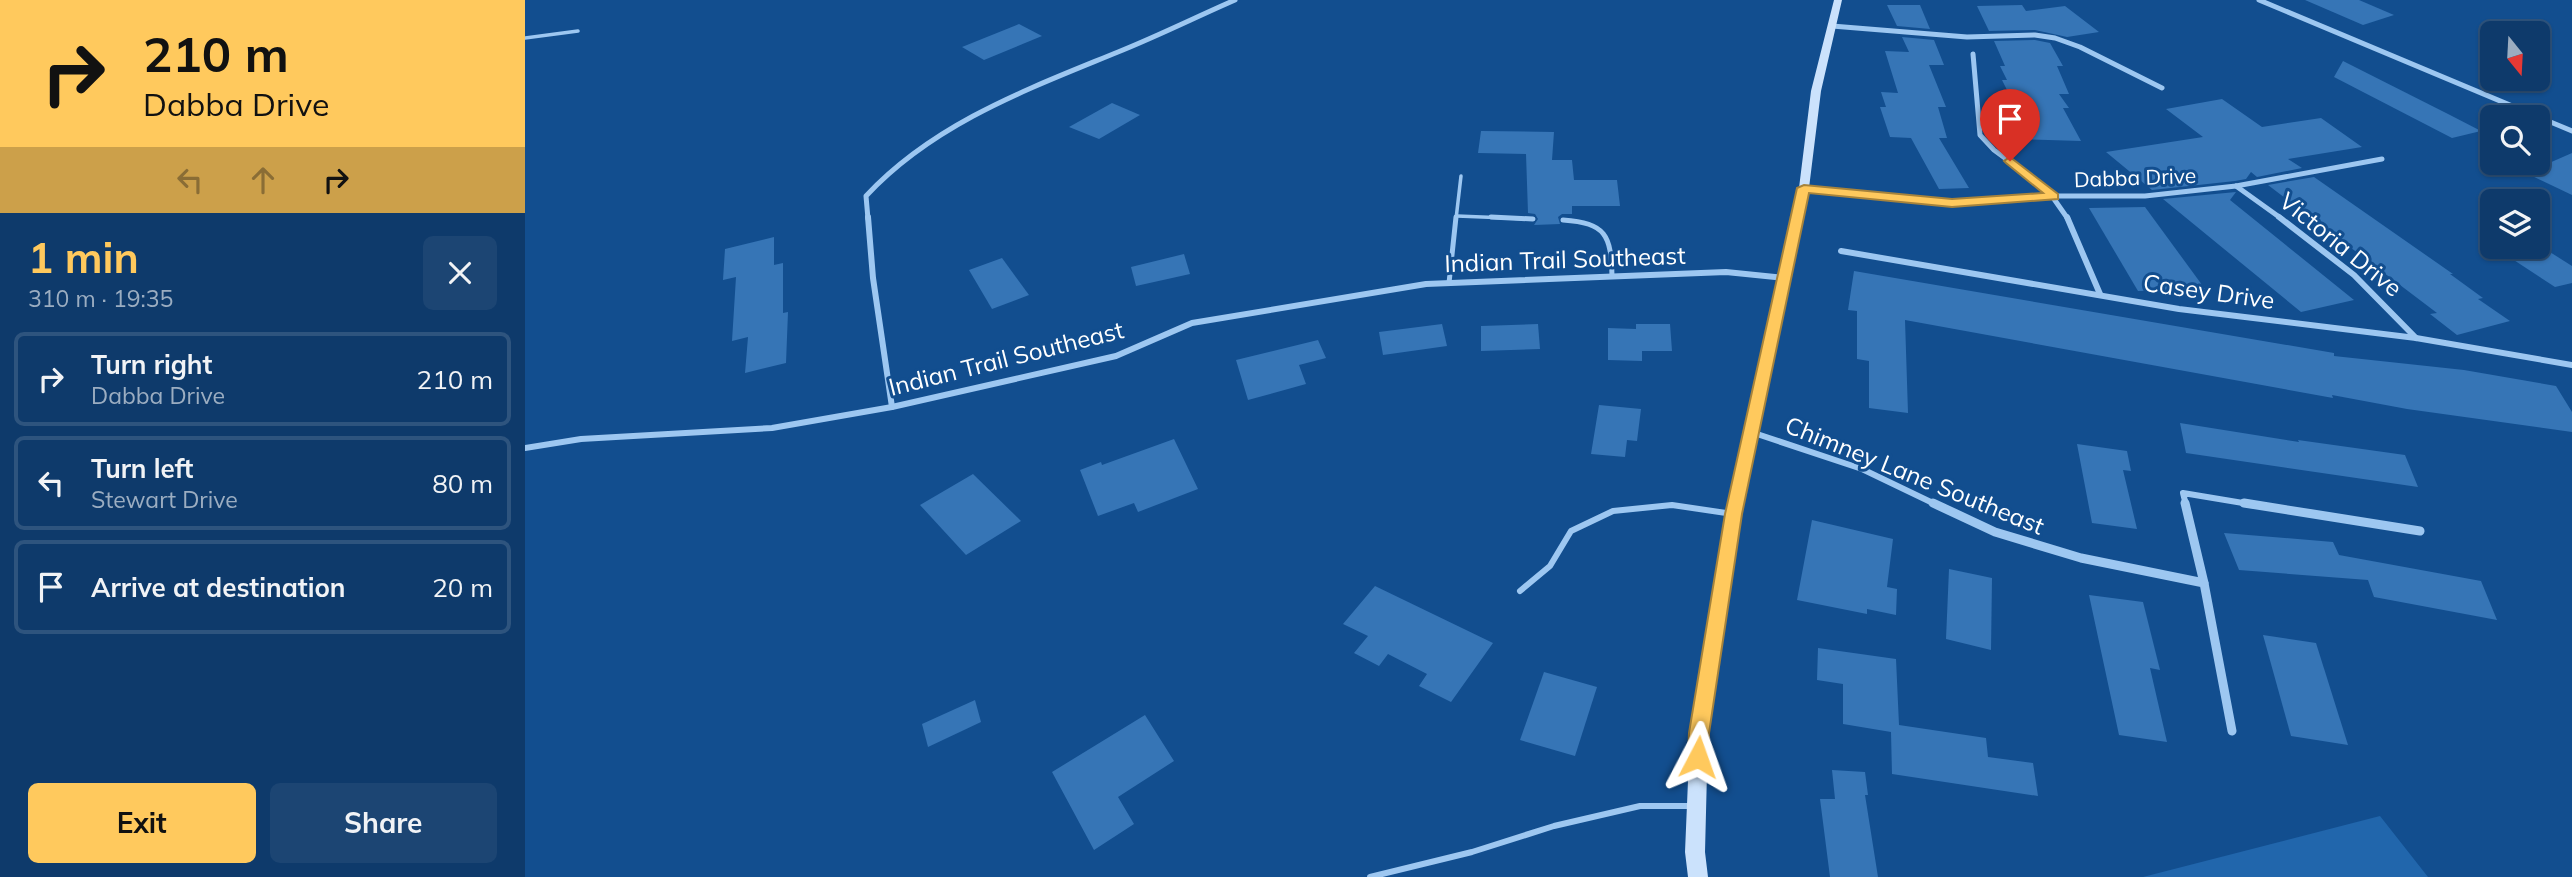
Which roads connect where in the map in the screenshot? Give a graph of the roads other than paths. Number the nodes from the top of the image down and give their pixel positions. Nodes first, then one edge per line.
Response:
1 (1235, 0) edge
2 (1838, 0) edge
3 (2259, 0) edge
4 (1832, 26) junction
5 (578, 31) dead end
6 (525, 38) edge
7 (1973, 54) dead end
8 (2162, 88) dead end
9 (2572, 131) edge
10 (2382, 159) dead end
11 (1461, 176) dead end
12 (2236, 186) junction
13 (1804, 188) junction
14 (2054, 196) junction
15 (1457, 216) junction
16 (1533, 219) dead end
17 (1563, 220) dead end
18 (1841, 251) dead end
19 (1612, 276) junction
20 (1785, 278) junction
21 (1449, 283) junction
22 (2100, 294) junction
23 (2416, 338) junction
24 (2572, 365) edge
25 (891, 407) junction
26 (1751, 432) junction
27 (525, 448) edge
28 (1733, 514) junction
29 (2420, 531) dead end
30 (2204, 583) junction
31 (1520, 591) dead end
32 (2232, 731) dead end
33 (1696, 806) junction
34 (1370, 877) edge
35 (1698, 877) edge

1 - 25 street
2 - 4 street
3 - 9 street
4 - 8 street
4 - 13 street
5 - 6 lane
7 - 14 street
10 - 12 street, Dabba Drive
11 - 15 lane
12 - 14 street, Dabba Drive
12 - 23 street, Victoria Drive
13 - 14 street, Dabba Drive
13 - 20 street
14 - 22 street
15 - 16 lane
15 - 21 lane
17 - 19 lane
18 - 22 street, Casey Drive
19 - 20 street, Indian Trail Southeast
19 - 21 street, Indian Trail Southeast
20 - 26 street
21 - 25 street, Indian Trail Southeast
22 - 23 street, Casey Drive
23 - 24 street, Casey Drive
25 - 27 street, Indian Trail Southeast
26 - 28 street
26 - 30 street, Chimney Lane Southeast
28 - 31 lane
28 - 33 street
29 - 30 street
30 - 32 street
33 - 34 lane
33 - 35 street

